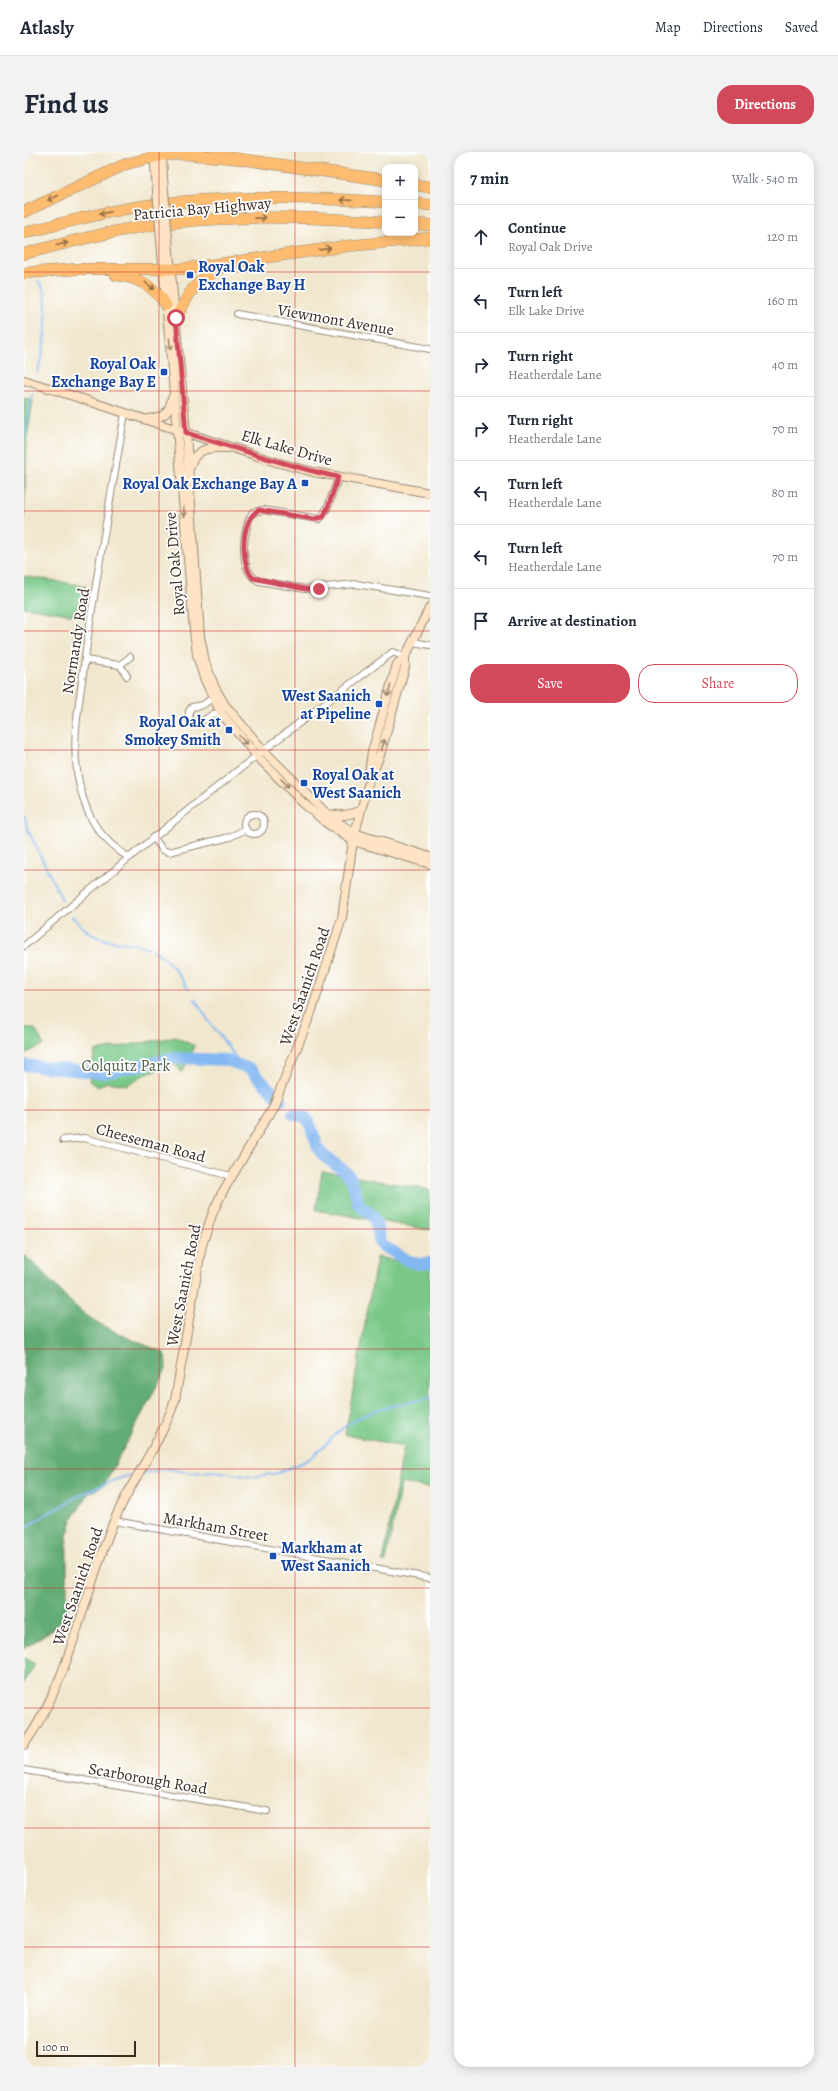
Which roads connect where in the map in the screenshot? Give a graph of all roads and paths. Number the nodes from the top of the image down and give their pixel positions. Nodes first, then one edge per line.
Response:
1 (139, 152) edge
2 (230, 152) edge
3 (158, 154) edge
4 (126, 164) junction
5 (322, 170) junction
6 (382, 180) edge
7 (418, 185) edge
8 (430, 187) edge
9 (382, 202) edge
10 (418, 204) edge
11 (430, 205) edge
12 (24, 212) edge
13 (382, 222) edge
14 (418, 224) edge
15 (430, 225) edge
16 (24, 233) edge
17 (430, 238) edge
18 (24, 254) edge
19 (231, 262) junction
20 (167, 270) junction
21 (57, 271) junction
22 (24, 272) edge
23 (166, 305) junction
24 (237, 314) dead end
25 (176, 318) junction
26 (430, 349) edge
27 (24, 380) edge
28 (174, 385) junction
29 (124, 413) junction
30 (146, 419) junction
31 (178, 430) junction
32 (186, 433) junction
33 (240, 449) junction
34 (189, 470) junction
35 (338, 477) junction
36 (430, 493) edge
37 (430, 596) edge
38 (430, 606) edge
39 (413, 642) junction
40 (430, 645) edge
41 (405, 656) junction
42 (130, 657) dead end
43 (85, 660) junction
44 (120, 665) junction
45 (127, 676) dead end
46 (213, 697) junction
47 (221, 712) junction
48 (261, 753) junction
49 (360, 810) junction
50 (326, 814) junction
51 (246, 829) dead end
52 (153, 837) junction
53 (354, 837) junction
54 (128, 857) junction
55 (430, 857) edge
56 (430, 864) edge
57 (24, 946) edge
58 (63, 1140) dead end
59 (231, 1176) junction
60 (114, 1520) junction
61 (430, 1578) edge
62 (24, 1745) edge
63 (24, 1770) edge
64 (267, 1811) dead end

1 - 4 highway
2 - 5 highway
3 - 4 highway
3 - 5 highway
3 - 20 main road, Royal Oak Drive, bridge
4 -> 12 highway
5 - 6 highway
7 - 8 highway
9 -> 16 highway, Patricia Bay Highway
10 - 11 highway
18 -> 13 highway, Patricia Bay Highway
14 - 15 highway
19 -> 17 highway
19 - 20 highway
19 - 25 highway
20 - 21 highway
20 - 23 main road, Royal Oak Drive
20 - 25 main road, Royal Oak Drive
21 - 22 highway
21 -> 23 highway
23 -> 28 main road, Royal Oak Drive
24 - 26 street, Viewmont Avenue
25 - 32 main road, Royal Oak Drive
27 - 29 main road, Elk Lake Drive
28 - 30 main road
28 - 31 main road, Royal Oak Drive
29 - 30 main road, Elk Lake Drive
29 - 43 street, Normandy Road
30 - 31 main road, Elk Lake Drive
31 - 32 main road, Elk Lake Drive
31 -> 46 main road, Royal Oak Drive
32 - 33 main road, Elk Lake Drive
32 - 34 main road, Royal Oak Drive
33 - 34 main road
33 - 35 main road, Elk Lake Drive
34 - 48 main road, Royal Oak Drive
35 - 36 main road, Elk Lake Drive
35 - 37 street
38 - 39 main road, West Saanich Road
39 - 40 street
39 - 41 main road, West Saanich Road
41 - 48 street
41 - 49 main road, West Saanich Road
42 - 44 street
43 - 44 street
43 - 54 street, Normandy Road
44 - 45 street
46 - 47 main road, Royal Oak Drive
46 - 47 street
47 -> 48 main road, Royal Oak Drive
48 - 50 main road, Royal Oak Drive
48 - 52 street
48 -> 53 main road, Royal Oak Drive
49 - 50 main road
49 - 53 main road, West Saanich Road
50 - 53 main road, Royal Oak Drive
51 - 52 street
52 - 54 street
53 - 55 main road
53 - 56 main road
53 - 59 main road, West Saanich Road
54 - 57 street
58 - 59 street, Cheeseman Road
59 - 60 main road, West Saanich Road
60 - 61 street, Markham Street
60 - 62 main road, West Saanich Road
63 - 64 street, Scarborough Road

